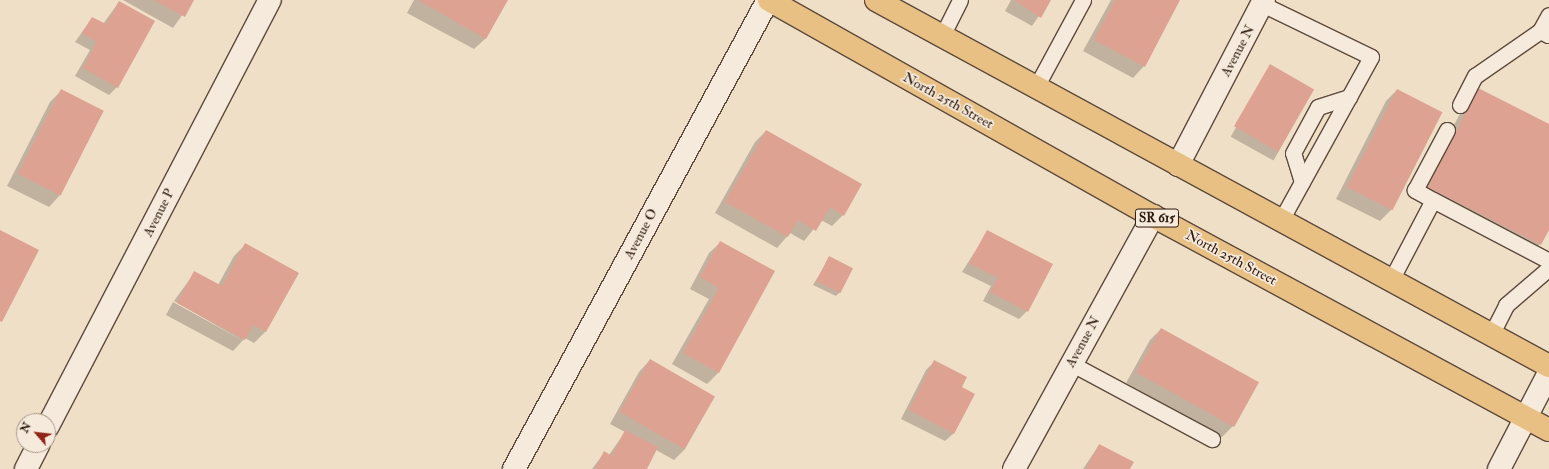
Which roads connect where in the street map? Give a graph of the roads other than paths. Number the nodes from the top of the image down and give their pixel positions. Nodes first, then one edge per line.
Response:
1 (270, 0) edge
2 (769, 0) edge
3 (876, 0) edge
4 (960, 0) edge
5 (1082, 0) edge
6 (1263, 2) edge
7 (1549, 15) edge
8 (1544, 33) edge
9 (942, 36) junction
10 (1036, 87) junction
11 (1349, 97) junction
12 (1460, 105) dead end
13 (1447, 130) dead end
14 (1178, 165) junction
15 (1302, 182) junction
16 (1433, 200) junction
17 (1153, 216) junction
18 (1281, 220) junction
19 (1549, 261) edge
20 (1549, 268) edge
21 (1390, 280) junction
22 (1491, 335) junction
23 (1072, 364) junction
24 (1549, 366) edge
25 (1549, 373) edge
26 (55, 413) edge
27 (1526, 418) junction
28 (1549, 430) edge
29 (1212, 439) dead end
30 (34, 453) edge
31 (26, 469) edge
32 (514, 469) edge
33 (1014, 469) edge
34 (1499, 469) edge

1 - 26 street, Avenue P
2 - 17 main road, North 25th Street / SR 615
2 - 32 street, Avenue O
3 - 9 main road
4 - 9 lane
5 - 10 lane
6 - 11 lane
6 - 14 street, Avenue N
7 - 8 lane
8 - 12 lane
9 - 10 main road
10 - 14 main road
11 - 15 lane
11 - 15 lane
13 - 16 lane
14 - 18 main road
15 - 18 lane
16 - 19 lane
16 - 21 lane
17 - 23 street, Avenue N
17 - 27 main road, North 25th Street / SR 615
18 - 21 main road
20 - 22 lane
21 - 22 main road
22 - 24 main road
23 - 29 lane
23 - 33 street, Avenue N
25 - 27 street
27 - 28 main road, North 25th Street / SR 615
27 - 34 street
30 - 31 street

